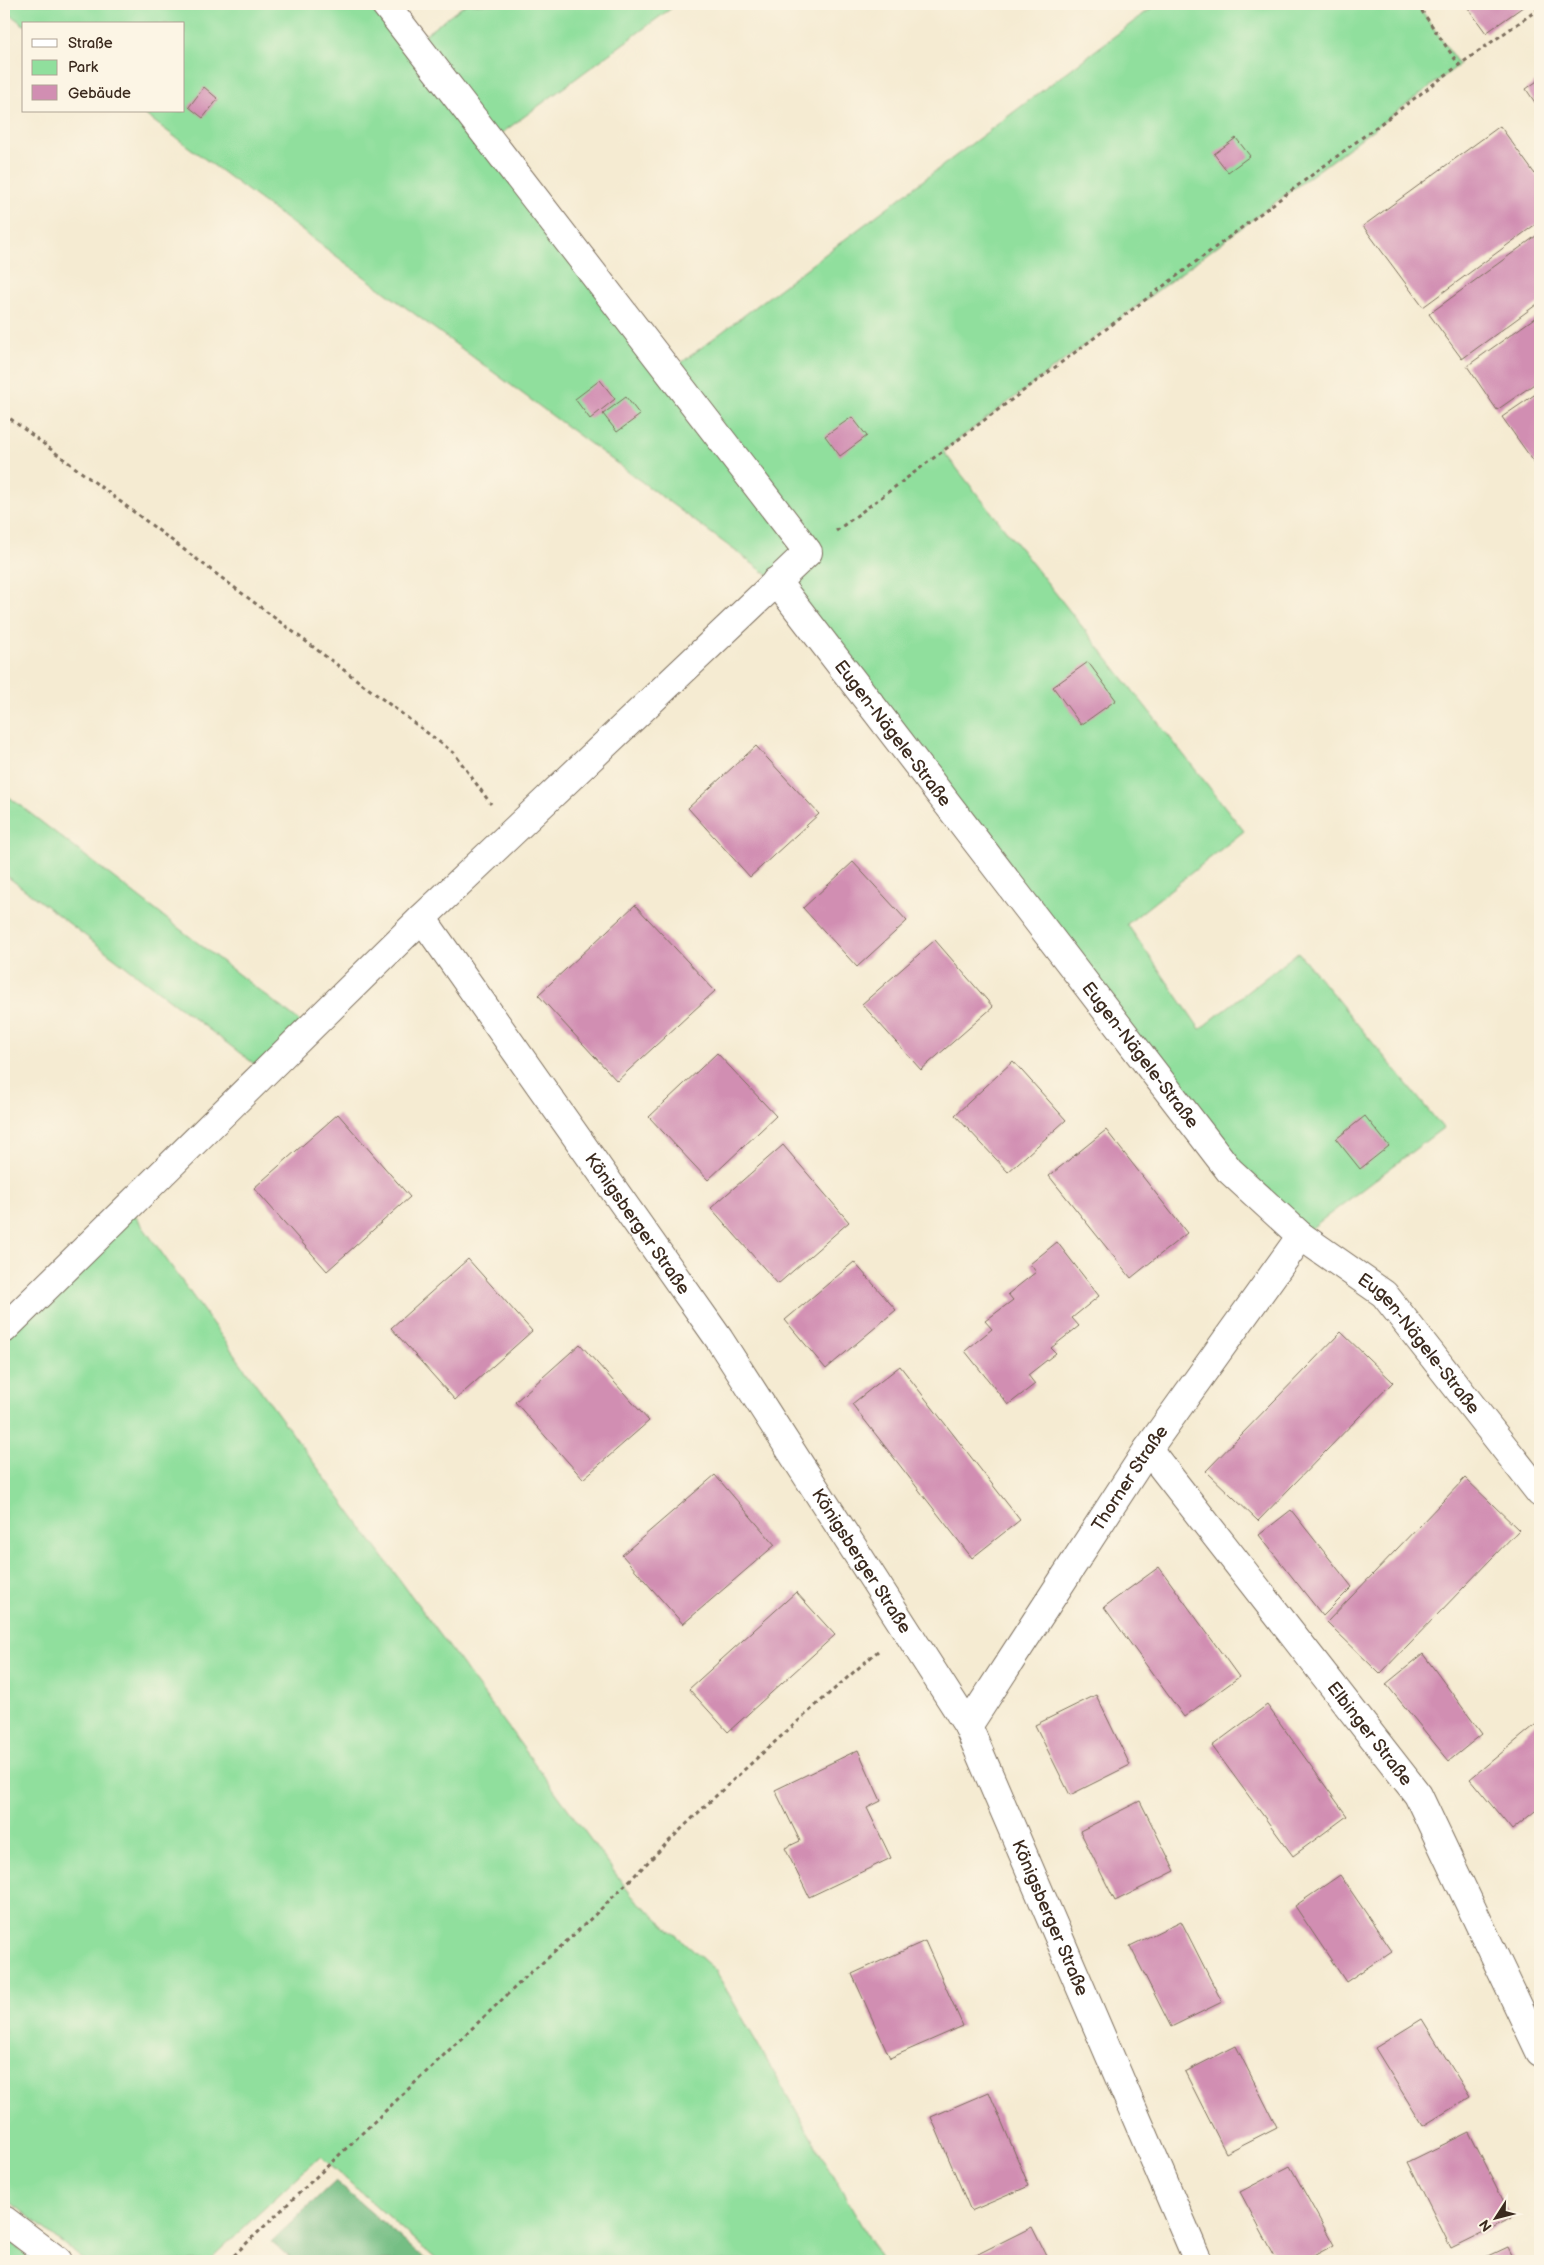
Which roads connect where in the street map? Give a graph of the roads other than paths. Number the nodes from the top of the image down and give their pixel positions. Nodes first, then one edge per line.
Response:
1 (385, 4) edge
2 (776, 581) junction
3 (422, 918) junction
4 (1300, 1236) junction
5 (4, 1329) edge
6 (1148, 1449) junction
7 (1540, 1493) edge
8 (968, 1726) junction
9 (1540, 2052) edge
10 (4, 2220) edge
11 (58, 2261) edge
12 (1198, 2261) edge

1 - 2 street
2 - 3 street
2 - 4 street, Eugen-Nägele-Straße
3 - 5 street
3 - 8 street, Königsberger Straße
4 - 6 street, Thorner Straße
4 - 7 street, Eugen-Nägele-Straße
6 - 8 street, Thorner Straße
6 - 9 street, Elbinger Straße
8 - 12 street, Königsberger Straße
10 - 11 street

